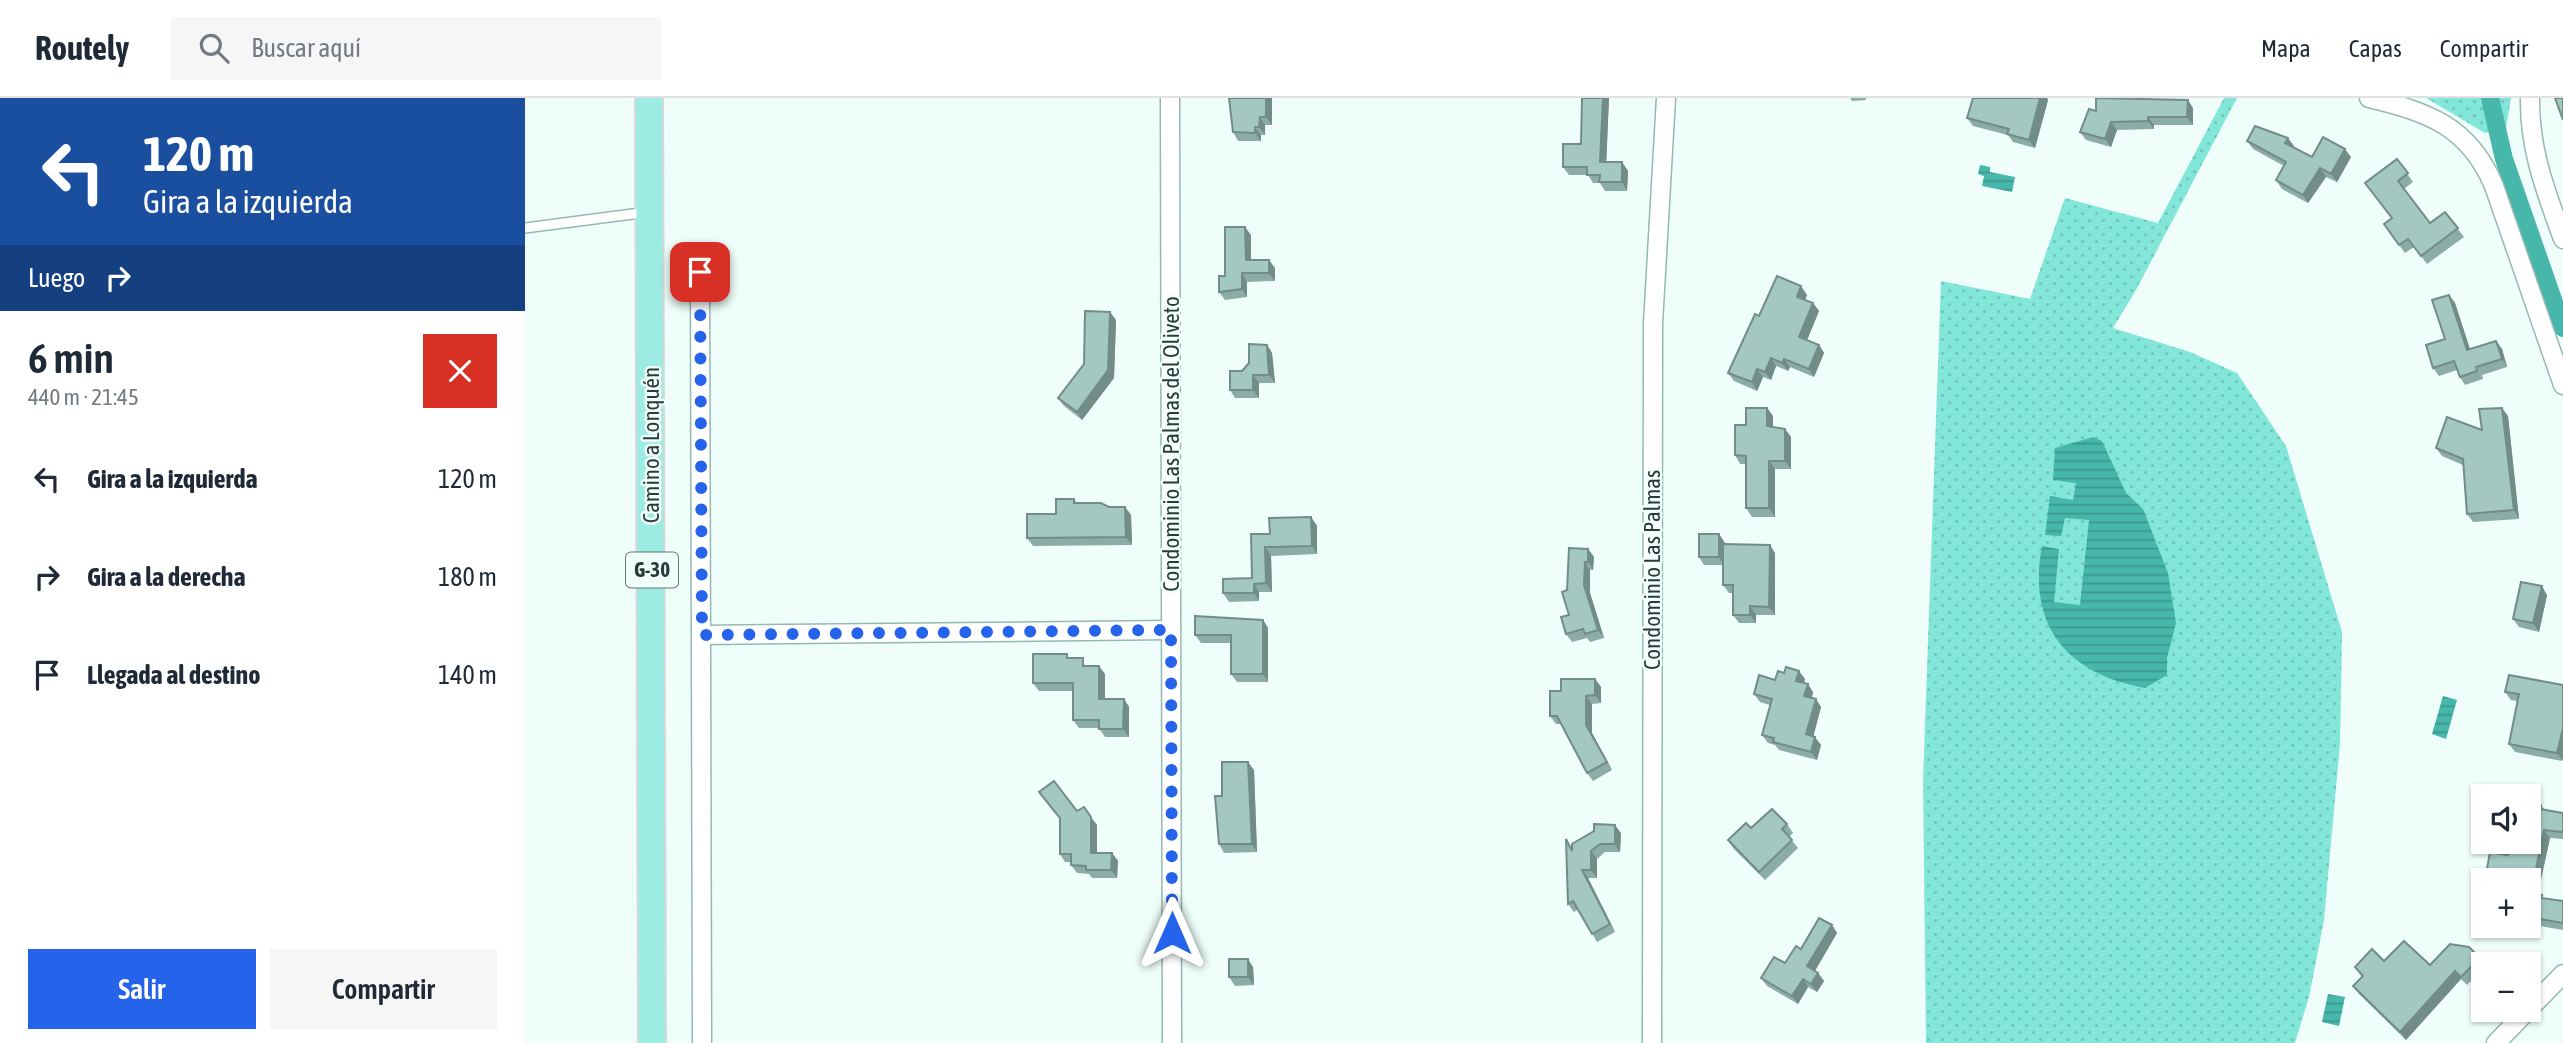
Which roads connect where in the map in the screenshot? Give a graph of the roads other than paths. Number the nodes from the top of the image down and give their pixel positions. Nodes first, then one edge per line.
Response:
1 (649, 98) edge
2 (1170, 98) edge
3 (1666, 98) edge
4 (2369, 98) edge
5 (2531, 98) edge
6 (650, 212) junction
7 (525, 228) edge
8 (2563, 239) edge
9 (700, 272) dead end
10 (2563, 385) edge
11 (1171, 630) junction
12 (702, 635) junction
13 (2563, 974) edge
14 (2541, 996) edge
15 (2515, 1022) edge
16 (652, 1043) edge
17 (702, 1043) edge
18 (1172, 1043) edge
19 (1652, 1043) edge
20 (2495, 1043) edge

1 - 6 main road, Camino a Lonquén / G-30
2 - 11 street, Condominio Las Palmas del Oliveto
3 - 19 street, Condominio Las Palmas
4 - 10 street
5 - 8 street
6 - 7 lane
6 - 16 main road, Camino a Lonquén / G-30
9 - 12 street
11 - 12 street
11 - 18 street, Condominio Las Palmas del Oliveto
12 - 17 street
13 - 14 street
15 - 20 street

